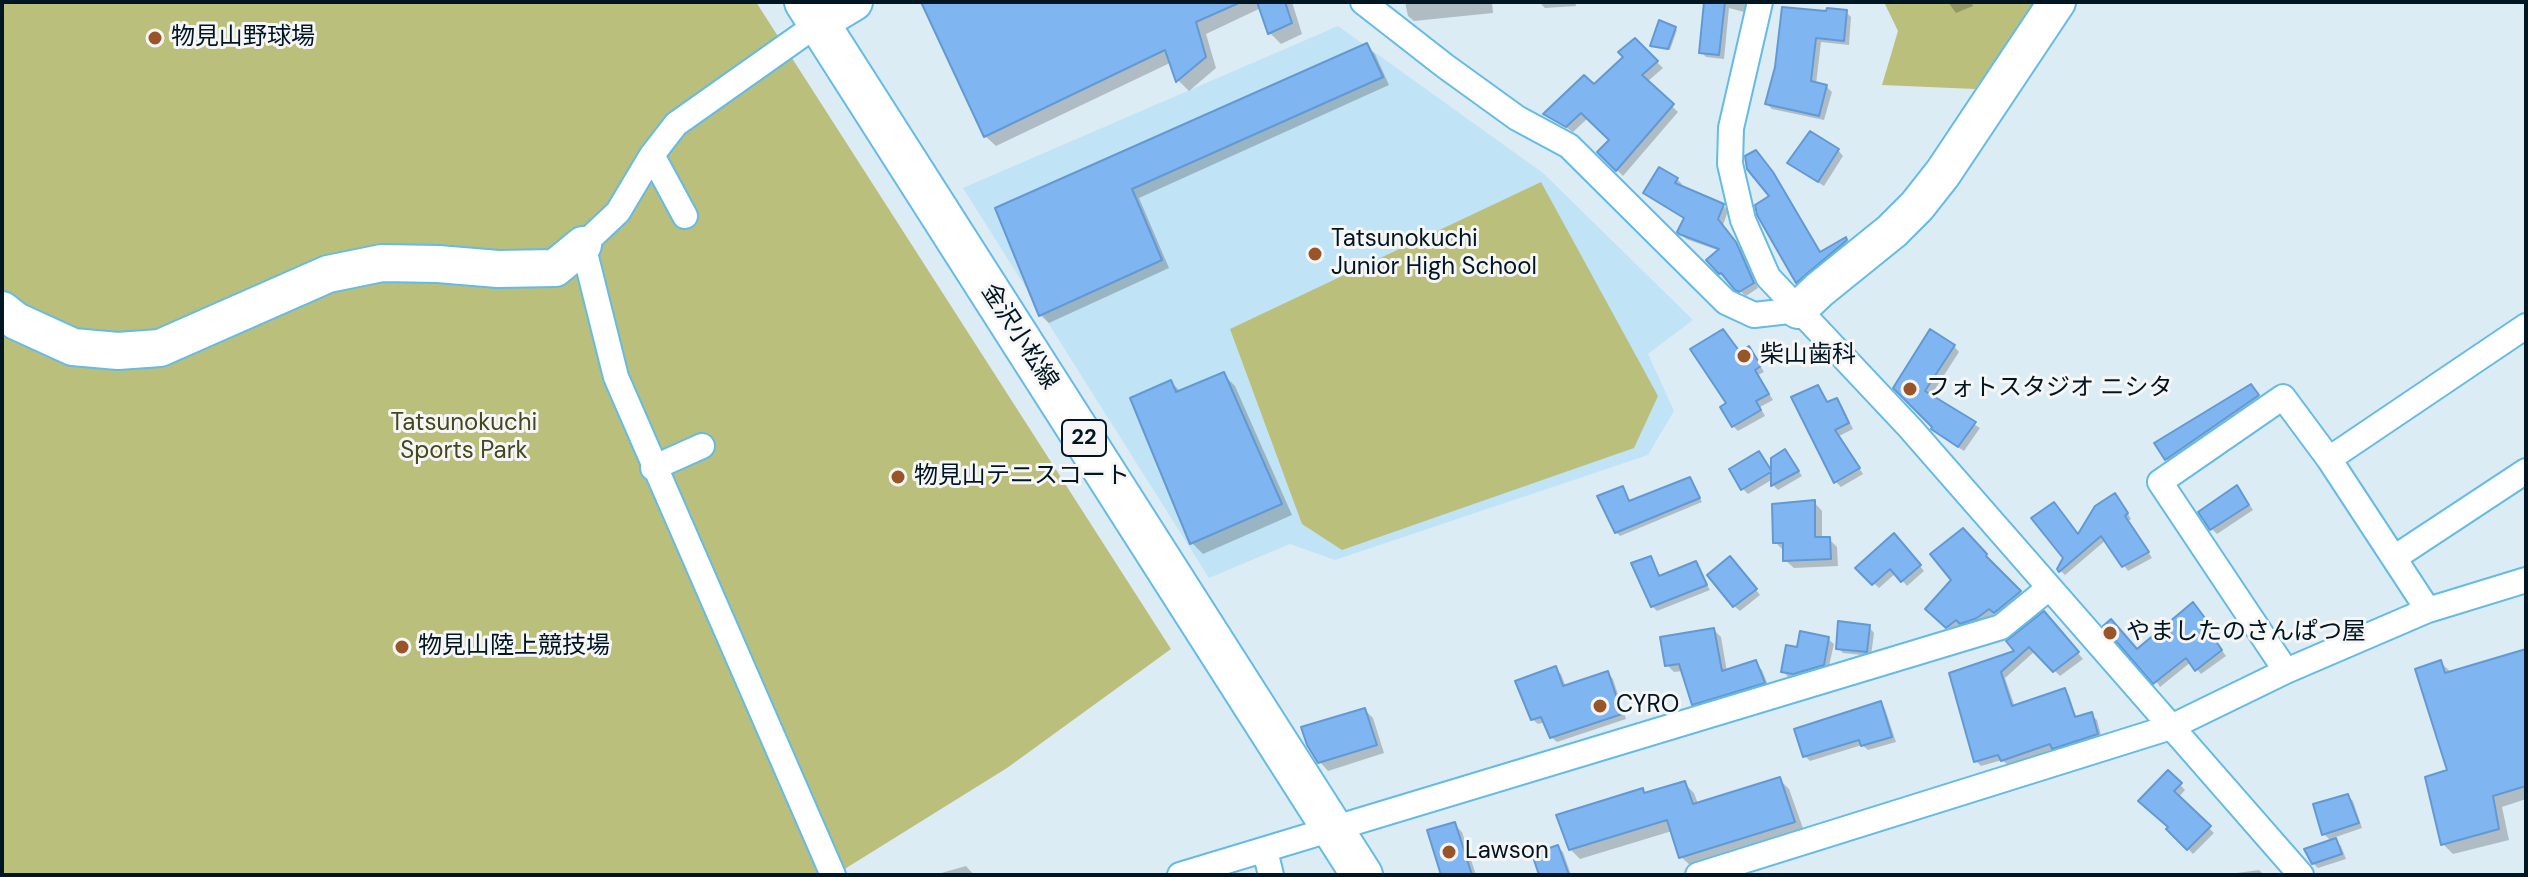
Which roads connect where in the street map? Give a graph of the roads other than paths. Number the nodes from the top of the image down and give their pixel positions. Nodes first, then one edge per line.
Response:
1 (854, 2) edge
2 (1363, 2) edge
3 (1760, 2) edge
4 (2057, 2) edge
5 (812, 13) edge
6 (652, 155) junction
7 (685, 216) dead end
8 (583, 245) junction
9 (2, 310) edge
10 (1798, 310) junction
11 (2526, 326) edge
12 (702, 446) dead end
13 (2329, 459) junction
14 (653, 468) junction
15 (2526, 471) edge
16 (2394, 558) junction
17 (2526, 580) edge
18 (2049, 588) junction
19 (2428, 610) junction
20 (2286, 671) junction
21 (2171, 727) junction
22 (1333, 830) junction
23 (1268, 863) edge
24 (833, 875) edge
25 (1180, 875) edge
26 (1362, 875) edge
27 (1698, 875) edge
28 (2301, 875) edge

1 - 5 street
2 - 10 street
3 - 10 street
4 - 10 street
5 - 6 street
5 - 22 main road, 金沢小松線 / 22
6 - 7 street
6 - 8 street
8 - 9 street
8 - 14 street
10 - 18 street
11 - 13 street
12 - 14 street
13 - 16 street
13 - 20 street
14 - 24 street
15 - 16 street
16 - 19 street
17 - 19 street
18 - 21 street
18 - 22 street
19 - 20 street
20 - 21 street
21 - 27 street
21 - 28 street
22 - 23 street
22 - 26 main road, 金沢小松線 / 22
23 - 25 street

